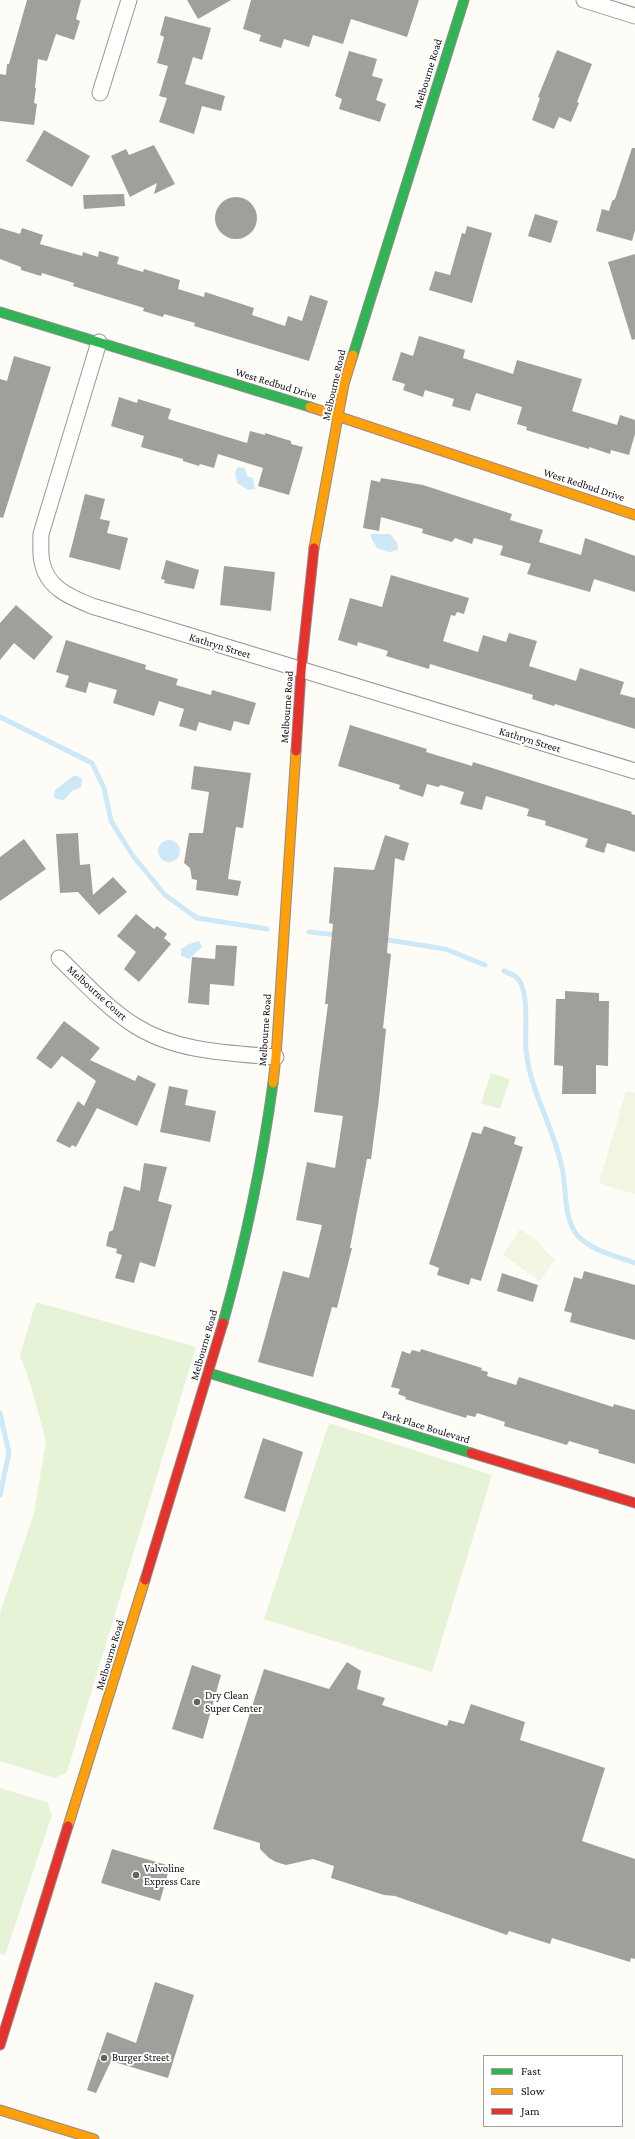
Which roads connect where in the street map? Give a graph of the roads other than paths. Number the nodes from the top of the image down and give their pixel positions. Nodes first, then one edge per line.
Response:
1 (129, 0) edge
2 (464, 0) edge
3 (584, 0) edge
4 (635, 16) edge
5 (100, 93) dead end
6 (0, 312) edge
7 (99, 342) junction
8 (338, 416) junction
9 (635, 515) edge
10 (301, 671) junction
11 (635, 771) edge
12 (59, 958) dead end
13 (276, 1057) junction
14 (209, 1373) junction
15 (635, 1503) edge
16 (0, 2045) edge
17 (0, 2110) edge
18 (94, 2139) edge

1 - 5 street
2 - 8 street, Melbourne Road
3 - 4 street
6 - 7 street, West Redbud Drive
7 - 8 street, West Redbud Drive
7 - 10 street, Kathryn Street
8 - 9 street, West Redbud Drive
8 - 10 street, Melbourne Road
10 - 11 street, Kathryn Street
10 - 13 street, Melbourne Road
12 - 13 street, Melbourne Court
13 - 14 street, Melbourne Road
14 - 15 street, Park Place Boulevard
14 - 16 street, Melbourne Road
17 - 18 street

